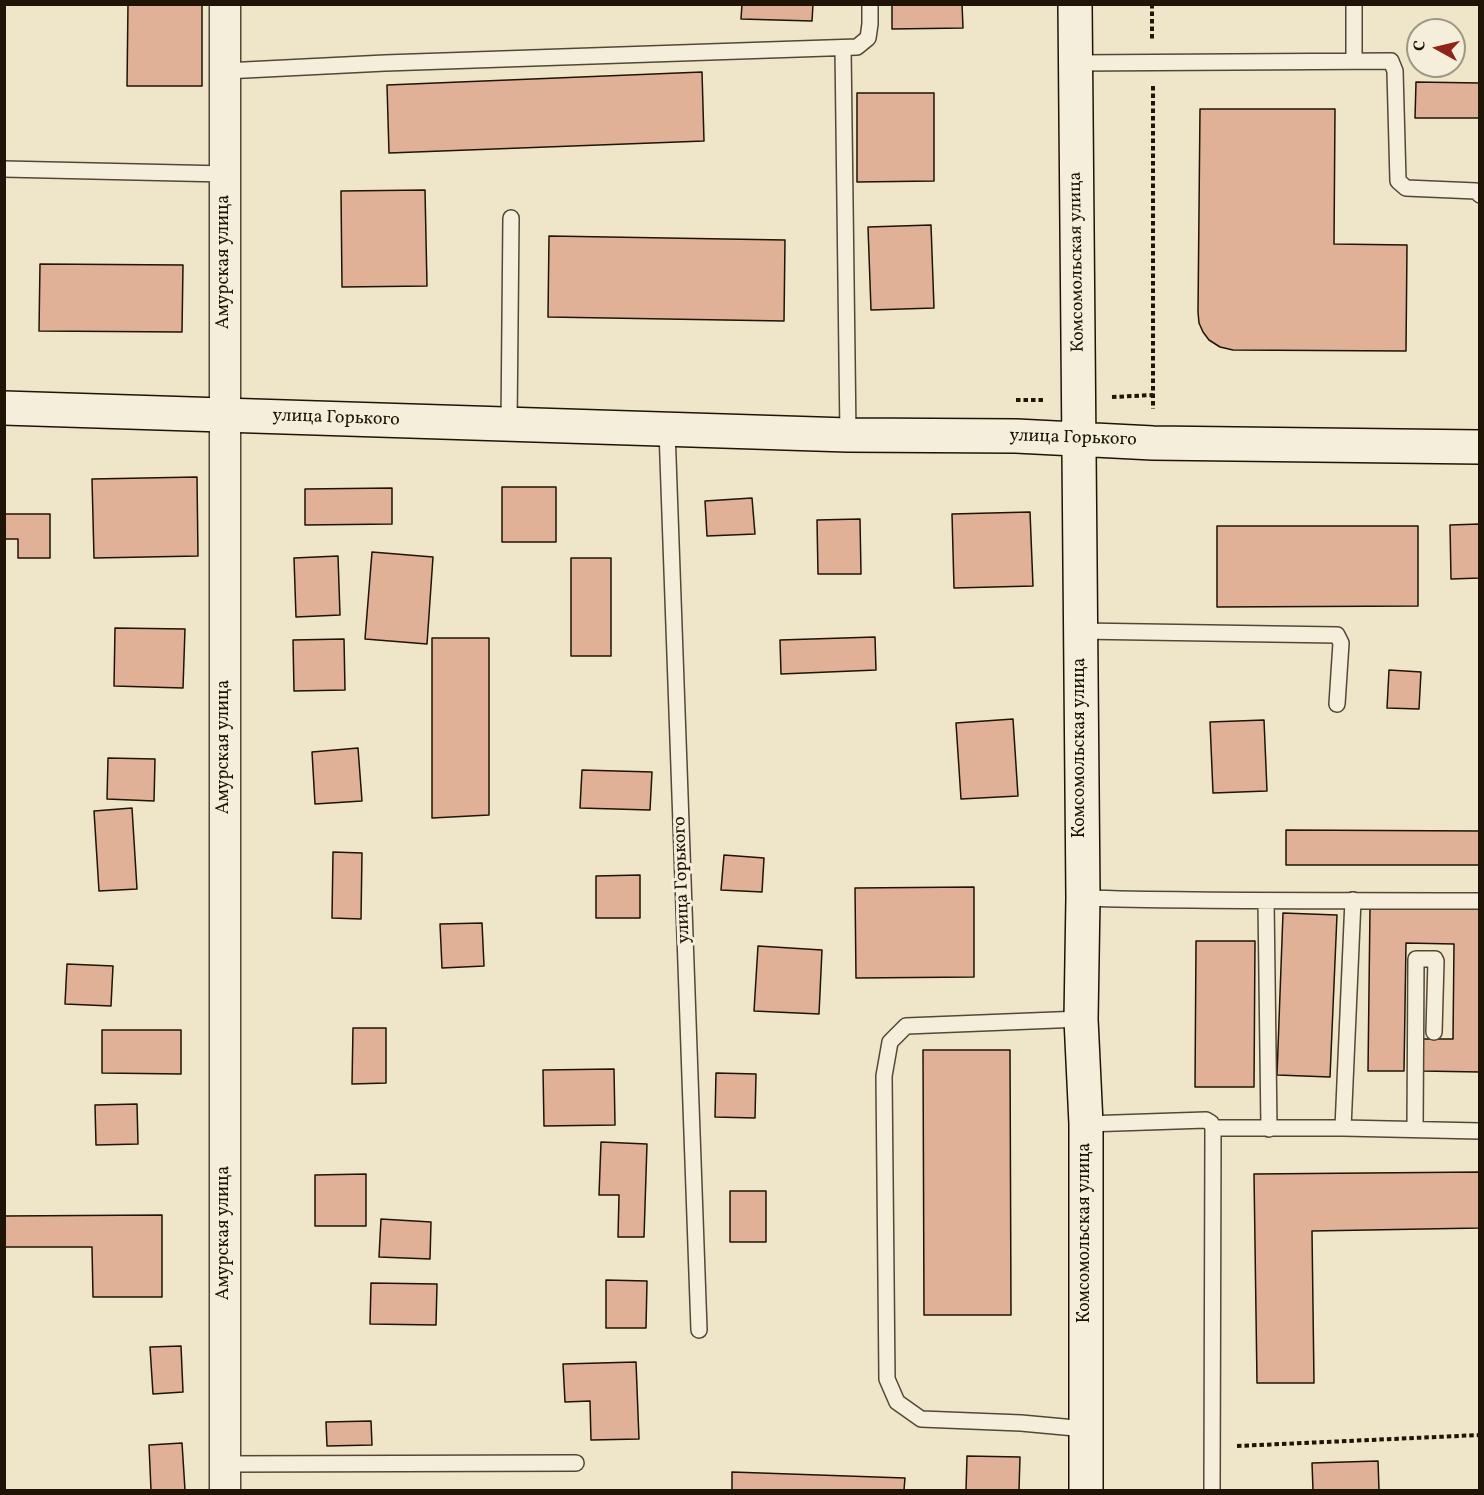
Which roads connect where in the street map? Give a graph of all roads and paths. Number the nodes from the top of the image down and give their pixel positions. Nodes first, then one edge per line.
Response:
1 (225, 4) edge
2 (870, 4) edge
3 (1075, 4) edge
4 (1152, 4) edge
5 (1354, 4) edge
6 (843, 48) junction
7 (1354, 61) junction
8 (1076, 63) junction
9 (1152, 63) junction
10 (225, 71) junction
11 (4, 169) edge
12 (225, 174) junction
13 (1479, 195) edge
14 (511, 218) dead end
15 (4, 408) edge
16 (225, 416) junction
17 (509, 425) junction
18 (667, 430) junction
19 (848, 435) junction
20 (1079, 439) junction
21 (1154, 442) junction
22 (1479, 447) edge
23 (1080, 631) junction
24 (1337, 704) dead end
25 (1083, 898) junction
26 (1353, 900) junction
27 (1266, 901) junction
28 (1479, 901) edge
29 (1081, 1019) junction
30 (1434, 1032) dead end
31 (1086, 1124) junction
32 (1213, 1128) junction
33 (1343, 1128) junction
34 (1269, 1129) junction
35 (1415, 1129) junction
36 (1479, 1131) edge
37 (699, 1330) dead end
38 (1086, 1429) junction
39 (1479, 1435) edge
40 (1212, 1447) junction
41 (576, 1463) dead end
42 (225, 1477) edge
43 (1086, 1491) edge
44 (1212, 1491) edge

1 - 10 street, Амурская улица
2 - 6 lane
3 - 8 main road, Комсомольская улица
4 - 9 path
5 - 7 lane
6 - 10 lane
6 - 19 lane
7 - 9 lane
7 - 13 lane
8 - 9 lane
8 - 20 main road, Комсомольская улица
9 - 21 path
10 - 12 street, Амурская улица
11 - 12 lane
12 - 16 street, Амурская улица
14 - 17 lane
15 - 16 main road, улица Горького
16 - 17 main road, улица Горького
16 - 42 street, Амурская улица
17 - 18 main road, улица Горького
18 - 19 main road, улица Горького
18 - 37 lane, улица Горького
19 - 20 main road, улица Горького
20 - 21 main road, улица Горького
20 - 23 main road, Комсомольская улица
21 - 22 main road, улица Горького
23 - 24 lane
23 - 25 main road, Комсомольская улица
25 - 27 lane
25 - 29 main road, Комсомольская улица
26 - 27 lane
26 - 28 lane
26 - 33 lane
27 - 34 lane
29 - 31 main road, Комсомольская улица
29 - 38 lane
30 - 35 lane
31 - 32 lane
31 - 38 main road, Комсомольская улица
32 - 34 lane
32 - 40 lane
33 - 34 lane
33 - 35 lane
35 - 36 lane
38 - 43 main road, Комсомольская улица
39 - 40 path
40 - 44 lane
41 - 42 lane

